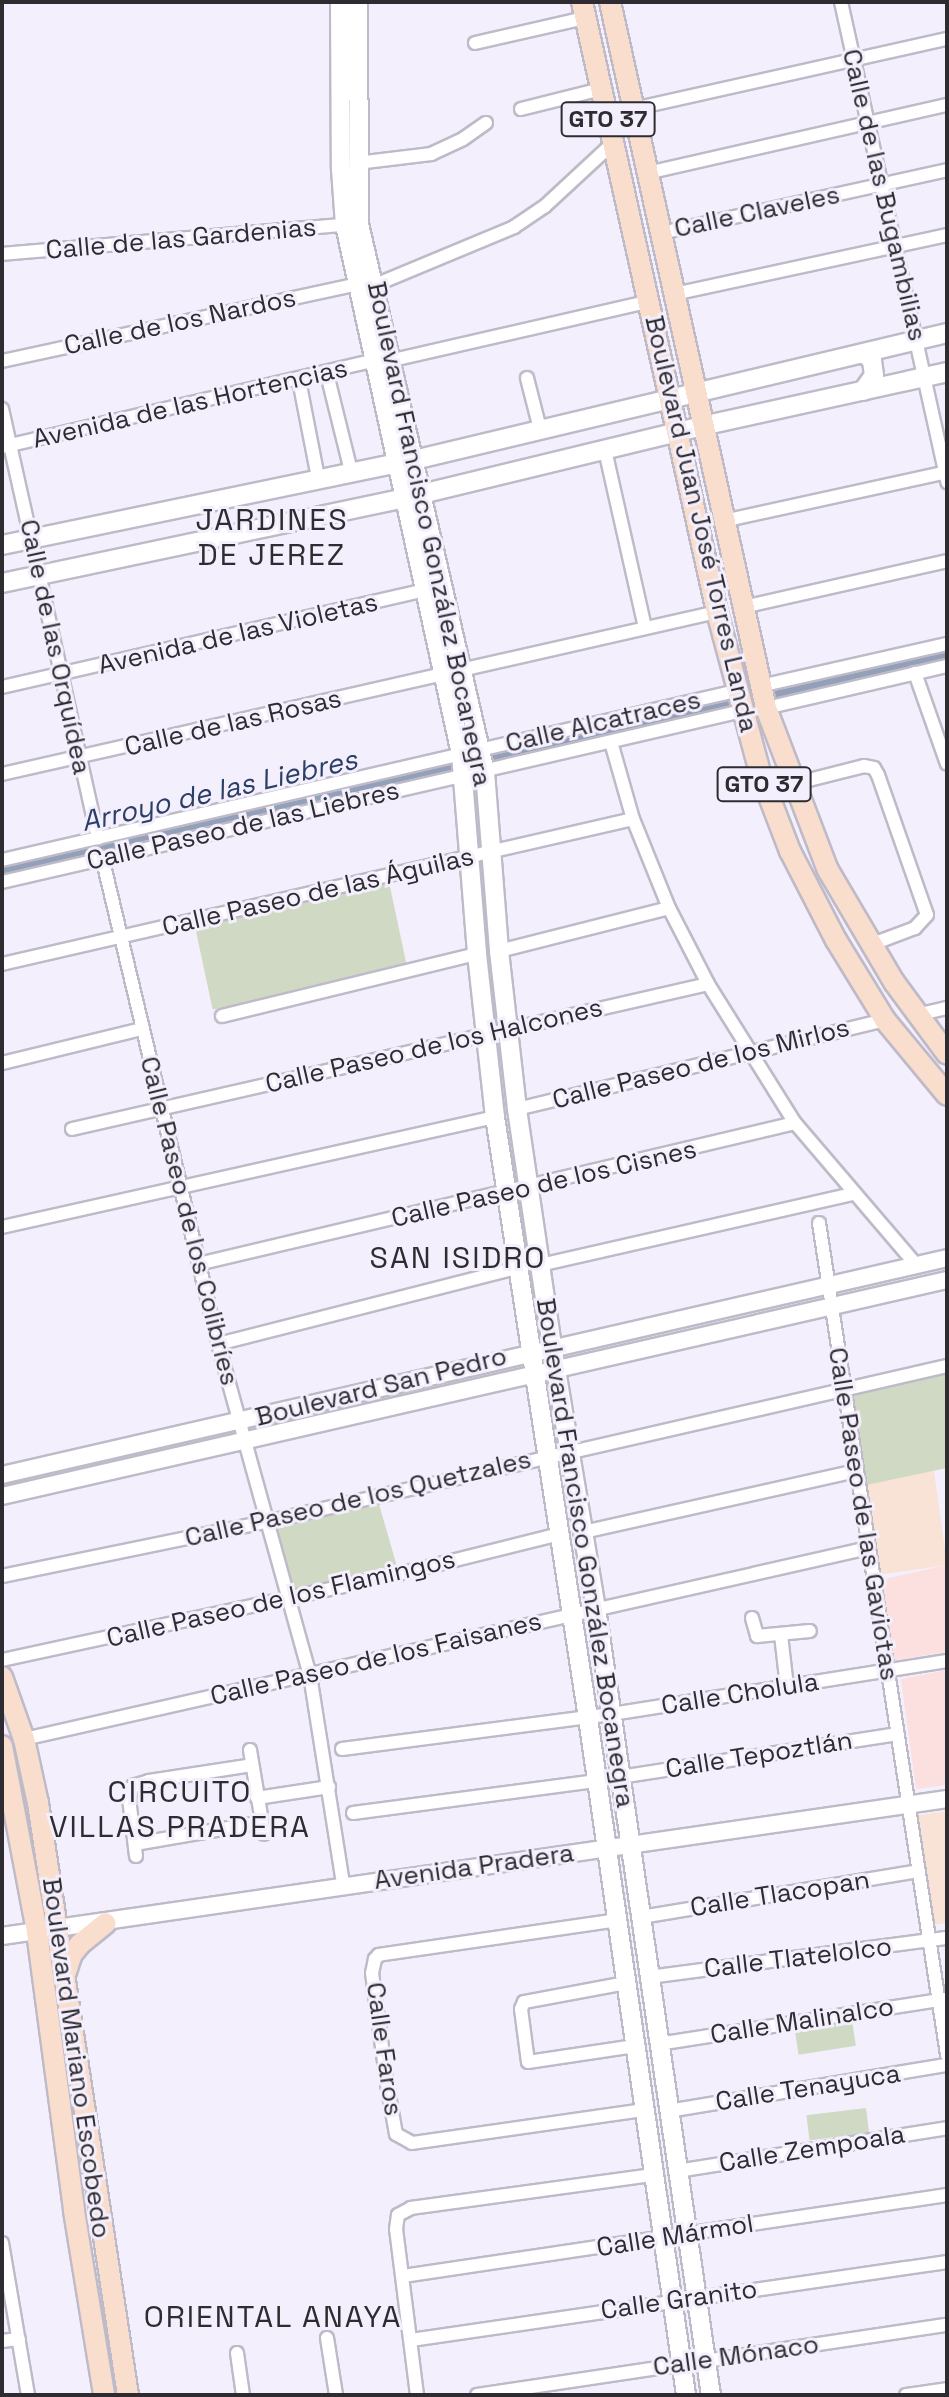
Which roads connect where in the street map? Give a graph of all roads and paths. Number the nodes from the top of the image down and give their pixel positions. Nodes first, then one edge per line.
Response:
1 (340, 2) edge
2 (358, 2) edge
3 (610, 2) edge
4 (841, 2) edge
5 (584, 10) edge
6 (947, 39) edge
7 (475, 43) dead end
8 (853, 60) junction
9 (339, 83) junction
10 (601, 89) junction
11 (357, 103) junction
12 (947, 105) edge
13 (521, 109) dead end
14 (633, 109) junction
15 (486, 123) dead end
16 (866, 123) junction
17 (613, 143) junction
18 (357, 163) junction
19 (947, 170) edge
20 (647, 173) junction
21 (882, 184) junction
22 (352, 224) junction
23 (661, 233) junction
24 (947, 235) edge
25 (896, 246) junction
26 (2, 254) edge
27 (366, 284) junction
28 (674, 294) junction
29 (650, 301) junction
30 (947, 333) edge
31 (917, 340) junction
32 (863, 353) junction
33 (385, 360) junction
34 (2, 361) edge
35 (947, 372) edge
36 (327, 374) junction
37 (926, 377) junction
38 (527, 378) dead end
39 (299, 380) junction
40 (863, 391) junction
41 (695, 395) junction
42 (672, 400) junction
43 (2, 409) edge
44 (702, 426) junction
45 (540, 429) junction
46 (679, 432) junction
47 (6, 446) edge
48 (465, 447) junction
49 (605, 450) junction
50 (406, 461) junction
51 (351, 471) junction
52 (946, 476) edge
53 (318, 478) junction
54 (475, 481) junction
55 (414, 496) junction
56 (723, 521) junction
57 (32, 538) junction
58 (2, 545) edge
59 (947, 561) edge
60 (40, 574) junction
61 (2, 583) edge
62 (427, 590) junction
63 (743, 607) junction
64 (717, 612) junction
65 (645, 627) junction
66 (947, 644) edge
67 (947, 666) edge
68 (464, 669) junction
69 (915, 673) junction
70 (61, 674) junction
71 (445, 674) junction
72 (760, 686) junction
73 (2, 687) edge
74 (736, 691) junction
75 (766, 708) junction
76 (742, 711) junction
77 (611, 742) junction
78 (481, 750) junction
79 (461, 754) junction
80 (79, 758) junction
81 (947, 764) edge
82 (485, 772) junction
83 (2, 774) edge
84 (463, 776) junction
85 (793, 784) junction
86 (633, 819) junction
87 (98, 838) junction
88 (490, 853) junction
89 (102, 857) junction
90 (467, 858) junction
91 (2, 860) edge
92 (2, 882) edge
93 (669, 908) junction
94 (121, 935) junction
95 (870, 945) junction
96 (499, 951) junction
97 (477, 954) junction
98 (2, 964) edge
99 (708, 984) junction
100 (947, 1008) edge
101 (916, 1015) junction
102 (222, 1016) dead end
103 (885, 1020) junction
104 (508, 1028) junction
105 (142, 1029) junction
106 (485, 1034) junction
107 (947, 1054) edge
108 (750, 1055) junction
109 (2, 1063) edge
110 (947, 1095) edge
111 (160, 1108) junction
112 (517, 1109) junction
113 (495, 1117) junction
114 (795, 1123) junction
115 (72, 1129) dead end
116 (179, 1188) junction
117 (530, 1188) junction
118 (506, 1194) junction
119 (853, 1194) junction
120 (819, 1223) dead end
121 (2, 1227) edge
122 (947, 1258) edge
123 (198, 1264) junction
124 (540, 1265) junction
125 (917, 1266) junction
126 (517, 1268) junction
127 (947, 1280) edge
128 (829, 1286) junction
129 (831, 1307) junction
130 (218, 1344) junction
131 (552, 1346) junction
132 (530, 1351) junction
133 (947, 1366) edge
134 (555, 1369) junction
135 (534, 1373) junction
136 (843, 1389) junction
137 (239, 1421) junction
138 (244, 1441) junction
139 (569, 1451) junction
140 (546, 1456) junction
141 (856, 1471) junction
142 (2, 1475) edge
143 (2, 1496) edge
144 (266, 1522) junction
145 (583, 1532) junction
146 (559, 1534) junction
147 (868, 1548) junction
148 (2, 1576) edge
149 (288, 1598) junction
150 (596, 1608) junction
151 (571, 1614) junction
152 (752, 1618) dead end
153 (810, 1631) dead end
154 (781, 1635) junction
155 (2, 1660) edge
156 (947, 1661) edge
157 (888, 1670) junction
158 (310, 1675) junction
159 (2, 1677) edge
160 (787, 1687) junction
161 (612, 1714) junction
162 (588, 1718) junction
163 (898, 1734) junction
164 (24, 1739) junction
165 (2, 1746) edge
166 (342, 1749) dead end
167 (250, 1750) dead end
168 (252, 1765) junction
169 (620, 1777) junction
170 (597, 1781) junction
171 (329, 1787) junction
172 (257, 1798) junction
173 (947, 1799) edge
174 (908, 1804) junction
175 (353, 1813) dead end
176 (630, 1846) junction
177 (607, 1849) junction
178 (918, 1871) junction
179 (343, 1884) junction
180 (641, 1917) junction
181 (618, 1920) junction
182 (106, 1923) junction
183 (59, 1929) junction
184 (37, 1932) junction
185 (2, 1936) edge
186 (947, 1938) edge
187 (928, 1942) junction
188 (649, 1977) junction
189 (626, 1983) junction
190 (64, 1984) junction
191 (943, 2000) edge
192 (658, 2044) junction
193 (635, 2046) junction
194 (947, 2055) edge
195 (947, 2065) edge
196 (644, 2110) junction
197 (668, 2111) junction
198 (947, 2128) edge
199 (677, 2171) junction
200 (653, 2175) junction
201 (947, 2195) edge
202 (686, 2235) junction
203 (662, 2239) junction
204 (2, 2243) edge
205 (3, 2259) edge
206 (947, 2262) edge
207 (403, 2276) junction
208 (696, 2298) junction
209 (672, 2301) junction
210 (947, 2325) edge
211 (327, 2338) dead end
212 (19, 2339) junction
213 (411, 2340) junction
214 (2, 2341) edge
215 (237, 2353) dead end
216 (706, 2361) junction
217 (681, 2364) junction
218 (947, 2389) edge
219 (28, 2395) edge
220 (104, 2395) edge
221 (128, 2395) edge
222 (243, 2395) edge
223 (336, 2395) edge
224 (417, 2395) edge
225 (477, 2395) edge
226 (686, 2395) edge
227 (711, 2395) edge
228 (906, 2395) edge

1 - 9 main road, Boulevard Francisco González Bocanegra
2 - 11 main road, Boulevard Francisco González Bocanegra
3 - 14 main road, Boulevard Juan José Torres Landa / GTO 37
4 - 8 street, Calle de las Bugambilias
5 - 7 street
5 - 10 main road, Boulevard Juan José Torres Landa / GTO 37
6 - 8 street
8 - 14 street
8 - 16 street, Calle de las Bugambilias
9 - 11 main road
9 - 22 main road, Boulevard Francisco González Bocanegra
10 - 13 street
10 - 17 main road, Boulevard Juan José Torres Landa / GTO 37
11 - 18 main road, Boulevard Francisco González Bocanegra
12 - 16 street
14 - 20 main road, Boulevard Juan José Torres Landa / GTO 37
15 - 18 street
16 - 20 street
16 - 21 street, Calle de las Bugambilias
17 - 27 street, Calle de los Nardos
17 - 29 main road, Boulevard Juan José Torres Landa / GTO 37
18 - 22 main road, Boulevard Francisco González Bocanegra
19 - 21 street, Calle Claveles
20 - 23 main road, Boulevard Juan José Torres Landa / GTO 37
21 - 23 street, Calle Claveles
21 - 25 street, Calle de las Bugambilias
22 - 26 street, Calle de las Gardenias
22 - 27 main road, Boulevard Francisco González Bocanegra
23 - 28 main road, Boulevard Juan José Torres Landa / GTO 37
24 - 25 street
25 - 28 street
25 - 31 street, Calle de las Bugambilias
27 - 33 main road, Boulevard Francisco González Bocanegra
27 - 34 street, Calle de los Nardos
28 - 41 main road, Boulevard Juan José Torres Landa / GTO 37
29 - 33 street, Avenida de las Hortencias
29 - 42 main road, Boulevard Juan José Torres Landa / GTO 37
30 - 31 main road
31 - 32 main road
31 - 37 street, Calle de las Bugambilias
32 - 40 main road
32 - 41 main road
33 - 36 street, Avenida de las Hortencias
33 - 50 main road, Boulevard Francisco González Bocanegra
35 - 37 main road
36 - 39 street, Avenida de las Hortencias
36 - 51 street
37 - 40 main road
37 - 52 street, Calle de las Bugambilias
38 - 45 street
39 - 47 street, Avenida de las Hortencias
39 - 53 street
40 - 44 main road
41 - 42 main road
41 - 44 main road, Boulevard Juan José Torres Landa / GTO 37
42 - 45 main road
42 - 46 main road, Boulevard Juan José Torres Landa / GTO 37
43 - 47 street, Calle de las Orquídea
44 - 46 main road
44 - 56 main road, Boulevard Juan José Torres Landa / GTO 37
45 - 48 main road
46 - 49 main road
46 - 64 main road, Boulevard Juan José Torres Landa / GTO 37
47 - 57 street, Calle de las Orquídea
48 - 50 main road
48 - 54 main road
49 - 54 main road
49 - 65 street
50 - 51 main road
50 - 55 main road, Boulevard Francisco González Bocanegra
51 - 53 main road
52 - 56 street
53 - 57 main road
54 - 55 main road
55 - 60 main road
55 - 62 main road, Boulevard Francisco González Bocanegra
55 - 68 main road, Boulevard Francisco González Bocanegra
56 - 63 main road, Boulevard Juan José Torres Landa / GTO 37
57 - 58 main road
57 - 60 street, Calle de las Orquídea
59 - 63 street
60 - 61 main road
60 - 70 street, Calle de las Orquídea
62 - 70 street, Avenida de las Violetas
62 - 71 main road, Boulevard Francisco González Bocanegra
63 - 72 main road, Boulevard Juan José Torres Landa / GTO 37
64 - 65 street, Calle de las Rosas
64 - 74 main road, Boulevard Juan José Torres Landa / GTO 37
65 - 68 street, Calle de las Rosas
66 - 72 street
67 - 69 street
68 - 71 street, Calle de las Rosas
68 - 78 main road, Boulevard Francisco González Bocanegra
69 - 75 street
69 - 81 street
70 - 73 street, Avenida de las Violetas
70 - 80 street, Calle de las Orquídea
71 - 79 main road, Boulevard Francisco González Bocanegra
71 - 80 street, Calle de las Rosas
72 - 75 main road, Boulevard Juan José Torres Landa / GTO 37
74 - 76 main road, Boulevard Juan José Torres Landa / GTO 37
74 - 78 street, Calle Alcatraces
75 - 85 main road, Boulevard Juan José Torres Landa / GTO 37
76 - 77 street, Calle Paseo de las Liebres
76 - 103 main road, Boulevard Juan José Torres Landa / GTO 37
77 - 82 street, Calle Paseo de las Liebres
77 - 86 street
78 - 79 street, Calle Alcatraces
78 - 82 main road, Boulevard Francisco González Bocanegra
79 - 84 main road, Boulevard Francisco González Bocanegra
79 - 87 street, Calle Alcatraces
80 - 83 street, Calle de las Rosas
80 - 87 street, Calle de las Orquídea
82 - 84 street, Calle Paseo de las Liebres
82 - 88 main road, Boulevard Francisco González Bocanegra
84 - 89 street, Calle Paseo de las Liebres
84 - 90 main road, Boulevard Francisco González Bocanegra
85 - 95 main road, Boulevard Juan José Torres Landa / GTO 37
85 - 95 street
86 - 88 street, Calle Paseo de las Águilas
86 - 93 street
87 - 91 street, Calle Alcatraces
88 - 90 street, Calle Paseo de las Águilas
88 - 96 main road, Boulevard Francisco González Bocanegra
89 - 92 street, Calle Paseo de las Liebres
89 - 94 street, Calle Paseo de los Colibríes
90 - 94 street, Calle Paseo de las Águilas
90 - 97 main road, Boulevard Francisco González Bocanegra
93 - 96 street
93 - 99 street
94 - 98 street, Calle Paseo de las Águilas
94 - 105 street, Calle Paseo de los Colibríes
95 - 101 main road, Boulevard Juan José Torres Landa / GTO 37
96 - 104 main road, Boulevard Francisco González Bocanegra
97 - 102 street
97 - 106 main road, Boulevard Francisco González Bocanegra
99 - 104 street, Calle Paseo de los Halcones
99 - 108 street
100 - 101 street
101 - 107 main road, Boulevard Juan José Torres Landa / GTO 37
103 - 108 street, Calle Paseo de los Mirlos
103 - 110 main road, Boulevard Juan José Torres Landa / GTO 37
104 - 106 street, Calle Paseo de los Halcones
104 - 112 main road, Boulevard Francisco González Bocanegra
105 - 109 street
105 - 111 street, Calle Paseo de los Colibríes
106 - 111 street, Calle Paseo de los Halcones
106 - 113 main road, Boulevard Francisco González Bocanegra
108 - 112 street, Calle Paseo de los Mirlos
108 - 114 street
111 - 115 street, Calle Paseo de los Halcones
111 - 116 street, Calle Paseo de los Colibríes
112 - 117 main road, Boulevard Francisco González Bocanegra
113 - 116 street
113 - 118 main road, Boulevard Francisco González Bocanegra
114 - 117 street, Calle Paseo de los Cisnes
114 - 119 street
116 - 121 street
116 - 123 street, Calle Paseo de los Colibríes
117 - 118 street, Calle Paseo de los Cisnes
117 - 124 main road, Boulevard Francisco González Bocanegra
118 - 123 street, Calle Paseo de los Cisnes
118 - 126 main road, Boulevard Francisco González Bocanegra
119 - 124 street
119 - 125 street
120 - 128 street, Calle Paseo de las Gaviotas
122 - 125 street, Boulevard San Pedro
123 - 130 street, Calle Paseo de los Colibríes
124 - 131 main road, Boulevard Francisco González Bocanegra
125 - 128 street, Boulevard San Pedro
126 - 130 street
126 - 132 main road, Boulevard Francisco González Bocanegra
127 - 129 street, Boulevard San Pedro
128 - 129 street, Calle Paseo de las Gaviotas
128 - 131 street, Boulevard San Pedro
129 - 134 street, Boulevard San Pedro
129 - 136 street, Calle Paseo de las Gaviotas
130 - 137 street, Calle Paseo de los Colibríes
131 - 132 street, Boulevard San Pedro
131 - 134 main road, Boulevard Francisco González Bocanegra
132 - 135 main road, Boulevard Francisco González Bocanegra
132 - 137 street, Boulevard San Pedro
133 - 136 street, Calle Paseo de los Quetzales
134 - 135 street, Boulevard San Pedro
134 - 139 main road, Boulevard Francisco González Bocanegra
135 - 138 street, Boulevard San Pedro
135 - 140 main road, Boulevard Francisco González Bocanegra
136 - 139 street, Calle Paseo de los Quetzales
136 - 141 street, Calle Paseo de las Gaviotas
137 - 138 street, Calle Paseo de los Colibríes
137 - 142 street, Boulevard San Pedro
138 - 143 street, Boulevard San Pedro
138 - 144 street, Calle Paseo de los Colibríes
139 - 140 street, Calle Paseo de los Quetzales
139 - 145 main road, Boulevard Francisco González Bocanegra
140 - 144 street, Calle Paseo de los Quetzales
140 - 146 main road, Boulevard Francisco González Bocanegra
141 - 145 street
141 - 147 street, Calle Paseo de las Gaviotas
144 - 148 street, Calle Paseo de los Quetzales
144 - 149 street, Calle Paseo de los Colibríes
145 - 150 main road, Boulevard Francisco González Bocanegra
146 - 149 street, Calle Paseo de los Flamingos
146 - 151 main road, Boulevard Francisco González Bocanegra
147 - 150 street, Calle Paseo de los Faisanes
147 - 157 street, Calle Paseo de las Gaviotas
149 - 155 street, Calle Paseo de los Flamingos
149 - 158 street, Calle Paseo de los Colibríes
150 - 151 street, Calle Paseo de los Faisanes
150 - 161 main road, Boulevard Francisco González Bocanegra
151 - 158 street, Calle Paseo de los Faisanes
151 - 162 main road, Boulevard Francisco González Bocanegra
152 - 154 street
153 - 154 street
154 - 160 street
156 - 157 street, Calle Cholula
157 - 160 street, Calle Cholula
157 - 163 street, Calle Paseo de las Gaviotas
158 - 164 street, Calle Paseo de los Faisanes
158 - 171 street
159 - 164 main road, Boulevard Mariano Escobedo
160 - 161 street, Calle Cholula
161 - 162 street, Calle Cholula
161 - 169 main road, Boulevard Francisco González Bocanegra
162 - 166 street, Calle Cholula
162 - 170 main road, Boulevard Francisco González Bocanegra
163 - 169 street, Calle Tepoztlán
163 - 174 street, Calle Paseo de las Gaviotas
164 - 183 main road, Boulevard Mariano Escobedo
165 - 184 main road, Boulevard Mariano Escobedo
167 - 168 street
168 - 172 street
168 - 172 street
169 - 176 main road, Boulevard Francisco González Bocanegra
170 - 175 street
170 - 177 main road, Boulevard Francisco González Bocanegra
171 - 172 street
171 - 179 street
173 - 174 street, Avenida Pradera
174 - 176 street, Avenida Pradera
174 - 178 street, Calle Paseo de las Gaviotas
176 - 177 street, Avenida Pradera
176 - 180 main road, Boulevard Francisco González Bocanegra
177 - 179 street, Avenida Pradera
177 - 181 main road, Boulevard Francisco González Bocanegra
178 - 180 street, Calle Tlacopan
178 - 187 street, Calle Paseo de las Gaviotas
179 - 182 street, Avenida Pradera
180 - 188 main road, Boulevard Francisco González Bocanegra
181 - 189 main road, Boulevard Francisco González Bocanegra
181 - 196 street, Calle Faros
182 - 183 street, Avenida Pradera
182 - 190 main road
183 - 184 street, Avenida Pradera
183 - 190 main road, Boulevard Mariano Escobedo
184 - 185 street, Avenida Pradera
184 - 220 main road, Boulevard Mariano Escobedo
186 - 187 street, Calle Tlatelolco
187 - 188 street, Calle Tlatelolco
187 - 191 street, Calle Paseo de las Gaviotas
188 - 192 main road, Boulevard Francisco González Bocanegra
189 - 193 main road, Boulevard Francisco González Bocanegra
189 - 193 street
190 - 221 main road, Boulevard Mariano Escobedo
191 - 192 street, Calle Malinalco
191 - 194 street, Calle Paseo de las Gaviotas
192 - 197 main road, Boulevard Francisco González Bocanegra
193 - 196 main road, Boulevard Francisco González Bocanegra
195 - 197 street, Calle Tenayuca
196 - 200 main road, Boulevard Francisco González Bocanegra
197 - 199 main road, Boulevard Francisco González Bocanegra
198 - 199 street, Calle Zempoala
199 - 202 main road, Boulevard Francisco González Bocanegra
200 - 203 main road, Boulevard Francisco González Bocanegra
200 - 207 street
201 - 202 street, Calle Mármol
202 - 203 street, Calle Mármol
202 - 208 main road, Boulevard Francisco González Bocanegra
203 - 207 street, Calle Mármol
203 - 209 main road, Boulevard Francisco González Bocanegra
204 - 205 street
205 - 212 street
206 - 208 street, Calle Granito
207 - 213 street
208 - 209 street, Calle Granito
208 - 216 main road, Boulevard Francisco González Bocanegra
209 - 213 street, Calle Granito
209 - 217 main road, Boulevard Francisco González Bocanegra
210 - 216 street, Calle Mónaco
211 - 223 street
212 - 214 street
212 - 219 street
213 - 224 street
215 - 222 street
216 - 217 street, Calle Mónaco
216 - 227 main road, Boulevard Francisco González Bocanegra
217 - 225 street, Calle Mónaco
217 - 226 main road, Boulevard Francisco González Bocanegra
218 - 228 street

